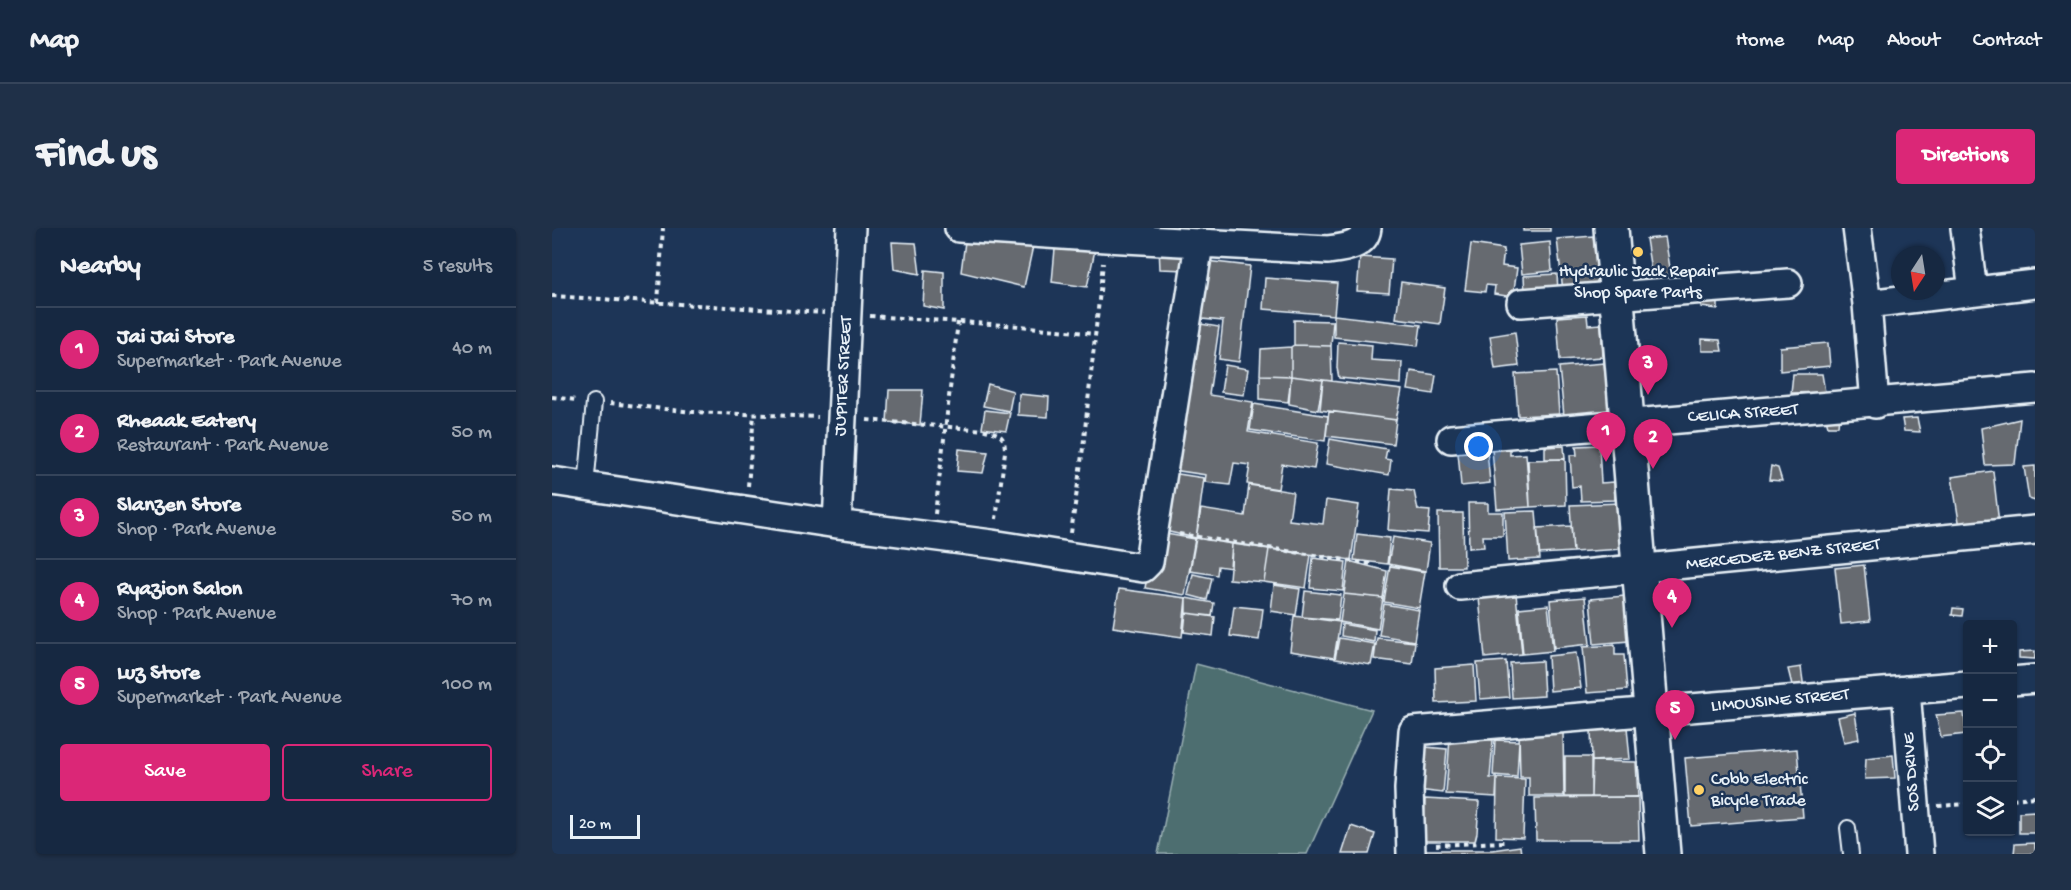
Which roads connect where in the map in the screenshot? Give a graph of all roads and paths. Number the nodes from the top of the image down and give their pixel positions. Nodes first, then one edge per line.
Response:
1 (663, 228) edge
2 (851, 228) edge
3 (959, 228) edge
4 (1368, 228) edge
5 (1611, 228) edge
6 (1857, 228) edge
7 (1965, 228) edge
8 (1106, 238) junction
9 (1199, 244) junction
10 (1788, 283) dead end
11 (2035, 284) edge
12 (1973, 291) junction
13 (1616, 295) junction
14 (658, 303) dead end
15 (1521, 303) dead end
16 (1867, 304) junction
17 (958, 322) dead end
18 (2035, 388) edge
19 (552, 397) edge
20 (594, 402) junction
21 (1875, 404) junction
22 (754, 414) junction
23 (842, 418) junction
24 (1627, 423) junction
25 (945, 427) junction
26 (1451, 439) dead end
27 (552, 481) edge
28 (586, 486) junction
29 (746, 511) junction
30 (837, 524) junction
31 (1154, 529) junction
32 (2035, 530) edge
33 (933, 536) junction
34 (992, 544) junction
35 (1067, 556) junction
36 (1371, 564) dead end
37 (1640, 569) junction
38 (1460, 586) dead end
39 (2035, 680) edge
40 (2017, 681) edge
41 (1963, 685) edge
42 (1906, 690) junction
43 (1651, 711) junction
44 (2035, 797) edge
45 (2017, 799) edge
46 (1848, 828) dead end
47 (1504, 842) dead end
48 (1411, 850) edge
49 (1663, 854) edge
50 (1851, 854) edge
51 (1919, 854) edge

1 - 14 path
2 - 23 street, JUPITER STREET
3 - 8 street
4 - 9 street
5 - 13 street
6 - 16 street
7 - 12 street
8 - 9 street
8 - 35 path
9 - 31 street
10 - 13 street
11 - 12 street
12 - 16 street
13 - 15 street
13 - 24 street
16 - 21 street
17 - 25 path
18 - 21 street, CELICA STREET
19 - 20 path
20 - 22 path
20 - 28 lane
21 - 24 street, CELICA STREET
22 - 23 path
22 - 29 path
23 - 25 path
23 - 30 street, JUPITER STREET
24 - 26 street, CELICA STREET
24 - 37 street
25 - 33 path
25 - 34 path
27 - 28 street
28 - 29 street
29 - 30 street
30 - 33 street
31 - 35 street
31 - 36 path
32 - 37 street, MERCEDEZ BENZ STREET
33 - 34 street
34 - 35 street
37 - 38 street, MERCEDEZ BENZ STREET
37 - 43 street
39 - 40 street
41 - 42 street, LIMOUSINE STREET
42 - 43 street, LIMOUSINE STREET
42 - 51 street, SOS DRIVE
43 - 48 street, LIMOUSINE STREET
43 - 49 street
44 - 45 path
46 - 50 lane
47 - 48 path

